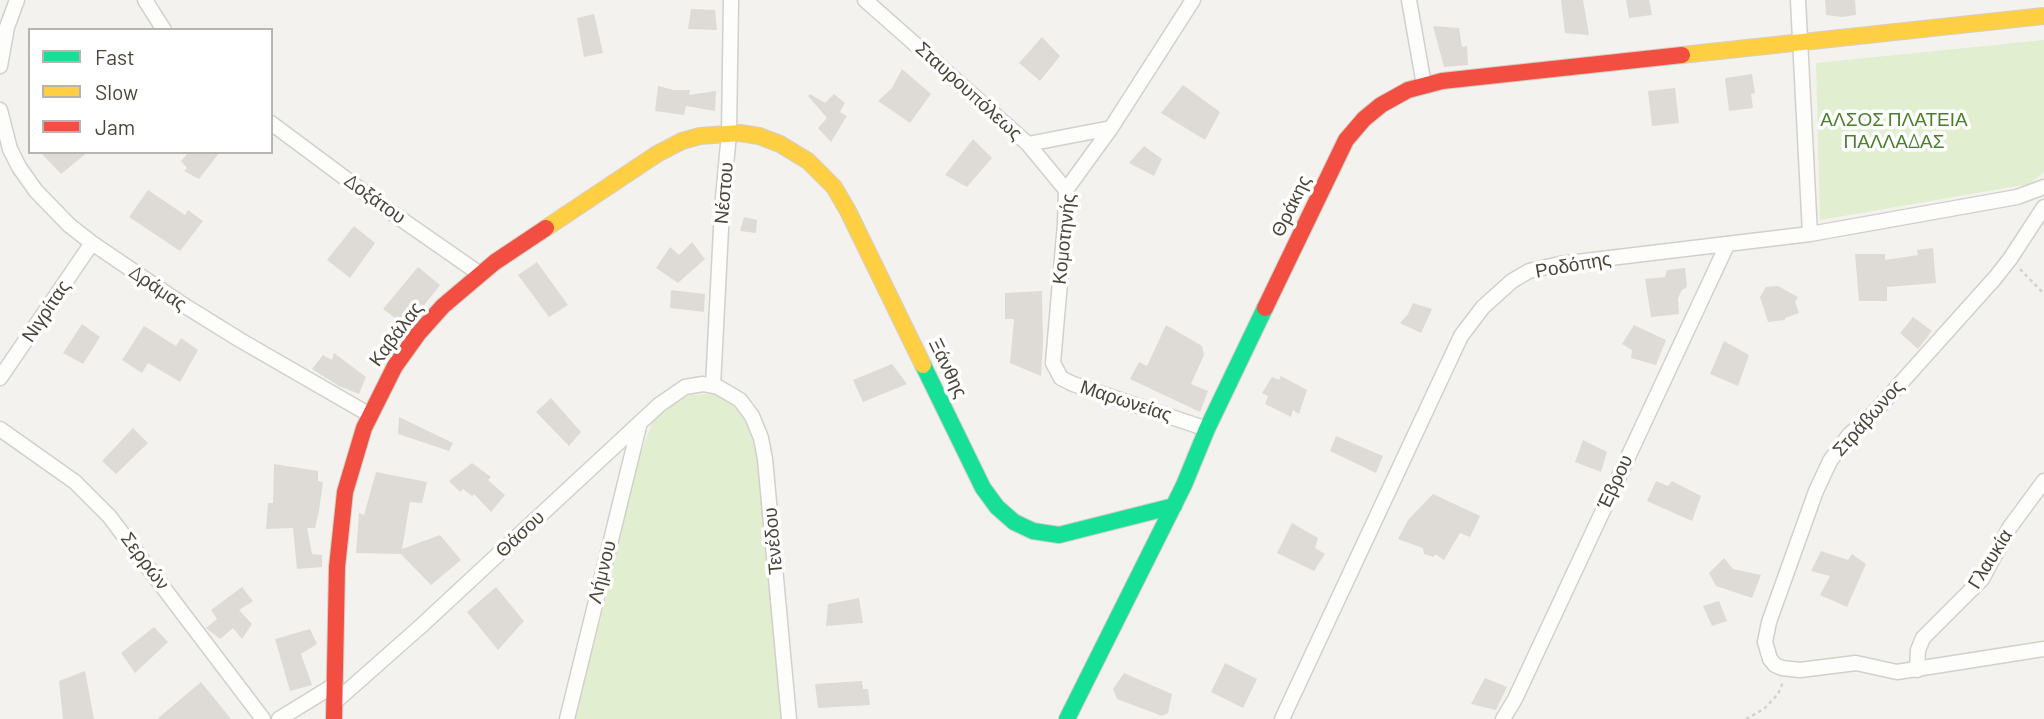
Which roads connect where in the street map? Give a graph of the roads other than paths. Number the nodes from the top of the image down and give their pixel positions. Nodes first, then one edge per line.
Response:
1 (17, 0) edge
2 (145, 0) edge
3 (731, 0) edge
4 (865, 0) edge
5 (1193, 0) edge
6 (1409, 0) edge
7 (1798, 0) edge
8 (2044, 16) edge
9 (163, 28) edge
10 (1800, 42) junction
11 (0, 66) edge
12 (1424, 85) junction
13 (0, 110) edge
14 (273, 124) edge
15 (1111, 128) junction
16 (729, 133) junction
17 (1028, 144) junction
18 (5, 151) edge
19 (2044, 187) edge
20 (1066, 190) junction
21 (2044, 207) edge
22 (1810, 234) junction
23 (92, 243) junction
24 (1727, 245) junction
25 (480, 274) junction
26 (1053, 363) joint
27 (0, 378) edge
28 (713, 386) junction
29 (370, 415) junction
30 (639, 425) junction
31 (0, 429) edge
32 (1207, 429) junction
33 (2044, 481) edge
34 (1174, 506) junction
35 (2044, 649) edge
36 (1917, 670) junction
37 (336, 684) junction
38 (335, 702) junction
39 (263, 719) edge
40 (279, 719) edge
41 (334, 719) edge
42 (567, 719) edge
43 (789, 719) edge
44 (1066, 719) edge
45 (1283, 719) edge
46 (1503, 719) edge

1 - 11 street
2 - 9 street
3 - 16 street, Νέστου
4 - 17 street, Σταυρουπόλεως
5 - 15 street, Κομοτηνής
6 - 12 street
7 - 10 street
8 - 10 street, Θράκης
10 - 12 street, Θράκης
10 - 22 street
12 - 32 street, Θράκης
13 - 18 street, Δράμας
14 - 25 street, Δοξάτου
15 - 17 street
15 - 20 street, Κομοτηνής
16 - 25 street, Καβάλας
16 - 28 street, Νέστου
16 - 34 street, Ξάνθης
17 - 20 street, Σταυρουπόλεως
18 - 23 street, Δράμας
19 - 22 street, Ροδόπης
20 - 26 street, Κομοτηνής
21 - 36 street, Στράβωνος
22 - 24 street, Ροδόπης
23 - 27 street, Νιγρίτας
23 - 29 street, Δράμας
24 - 45 street, Ροδόπης
24 - 46 street, Έβρου
25 - 29 street, Καβάλας
26 - 32 street, Μαρωνείας
28 - 30 street, Θάσου
28 - 43 street, Τενέδου
29 - 37 street, Καβάλας
30 - 38 street, Θάσου
30 - 42 street, Λήμνου
31 - 39 street, Σερρών
32 - 34 street, Θράκης
33 - 36 street, Γλαυκία
34 - 44 street, Θράκης
35 - 36 street
37 - 38 street, Καβάλας
37 - 40 street
38 - 41 street, Καβάλας

